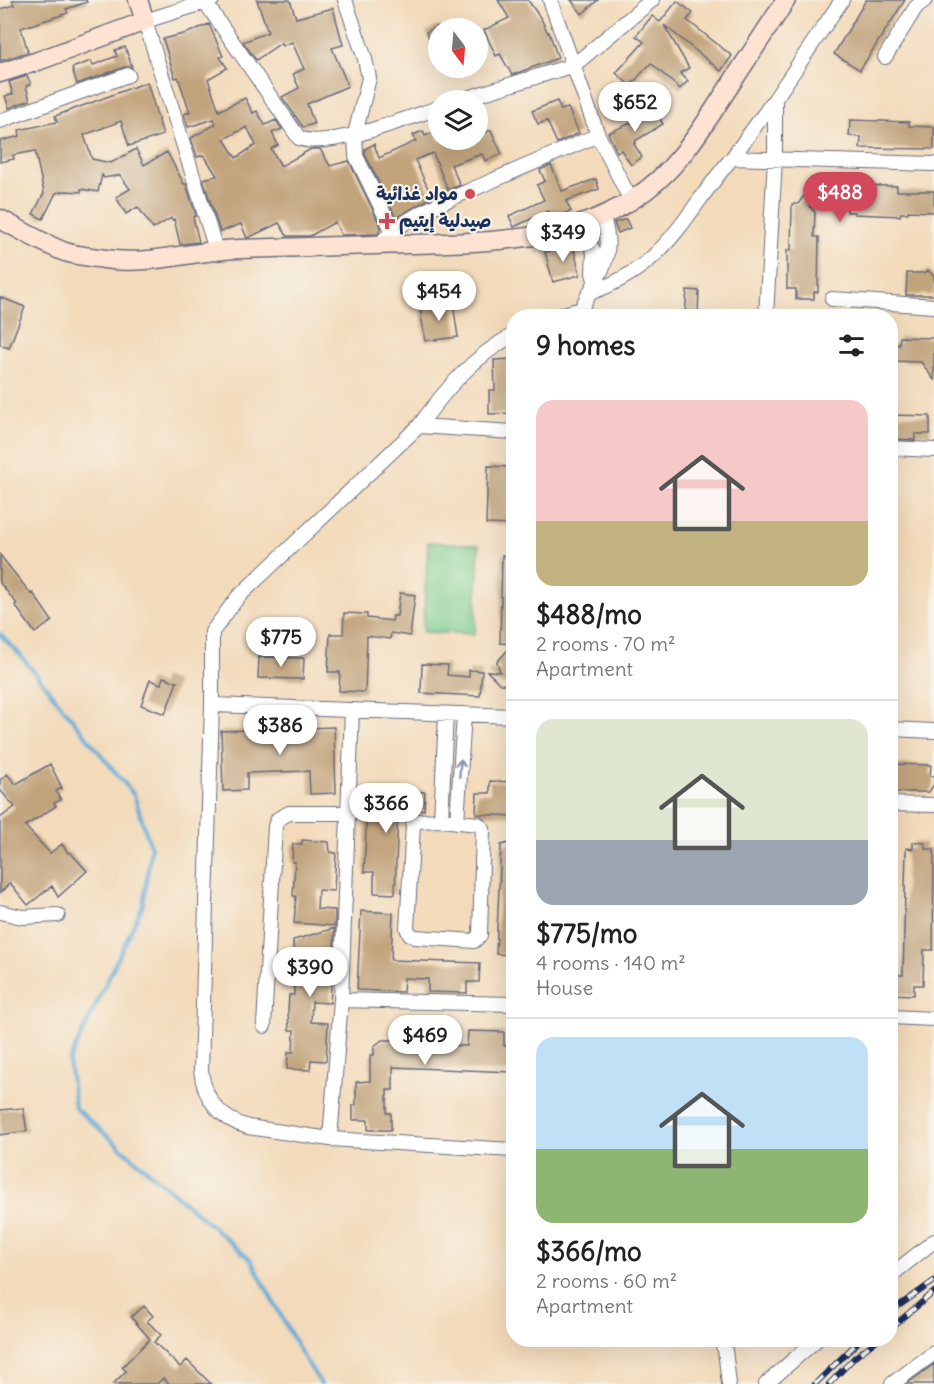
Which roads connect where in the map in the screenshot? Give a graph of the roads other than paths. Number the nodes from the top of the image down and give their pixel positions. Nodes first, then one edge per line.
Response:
1 (138, 0) edge
2 (345, 0) edge
3 (550, 0) edge
4 (652, 0) edge
5 (786, 0) edge
6 (842, 0) edge
7 (925, 0) edge
8 (208, 1) edge
9 (145, 21) junction
10 (885, 57) dead end
11 (574, 65) junction
12 (0, 73) edge
13 (128, 75) dead end
14 (488, 92) edge
15 (775, 99) junction
16 (428, 111) edge
17 (0, 121) edge
18 (355, 134) junction
19 (598, 135) junction
20 (732, 158) junction
21 (775, 159) junction
22 (934, 164) edge
23 (631, 201) junction
24 (602, 216) junction
25 (0, 219) edge
26 (580, 225) junction
27 (392, 230) junction
28 (379, 245) junction
29 (216, 250) junction
30 (593, 287) junction
31 (832, 299) dead end
32 (934, 306) edge
33 (582, 309) edge
34 (766, 309) edge
35 (506, 339) edge
36 (419, 426) junction
37 (506, 432) edge
38 (898, 448) edge
39 (934, 450) edge
40 (212, 705) junction
41 (352, 710) junction
42 (446, 714) junction
43 (464, 714) junction
44 (506, 716) edge
45 (898, 729) edge
46 (934, 731) edge
47 (898, 804) edge
48 (934, 805) edge
49 (348, 813) junction
50 (441, 820) junction
51 (457, 822) junction
52 (0, 912) edge
53 (58, 915) dead end
54 (340, 1000) junction
55 (506, 1004) edge
56 (898, 1017) edge
57 (934, 1018) edge
58 (264, 1026) dead end
59 (330, 1139) junction
60 (506, 1150) edge
61 (934, 1241) edge
62 (898, 1270) edge
63 (724, 1347) edge
64 (808, 1347) edge
65 (934, 1353) edge
66 (729, 1384) edge
67 (766, 1384) edge
68 (892, 1384) edge

1 - 9 street
2 - 18 street
3 - 11 street
4 - 11 street
5 - 23 street
6 - 15 street
7 - 10 street
8 - 9 street
8 - 18 street
9 - 12 street
9 - 29 street
11 - 14 street
11 - 19 street
13 - 17 street
15 - 20 street
15 - 21 street
16 - 18 street
18 - 27 street
19 - 23 street
19 - 27 street
20 - 21 street
20 - 30 street
21 - 22 street
21 - 34 street
23 - 24 street
24 - 26 street
24 - 30 street
25 - 29 street
26 - 28 street
26 - 30 street
27 - 28 street
28 - 29 street
30 - 33 street
31 - 32 street
35 - 36 street
36 - 37 street
36 - 40 street
38 - 39 street
40 - 41 street
40 - 59 street
41 - 42 street
41 - 49 street
42 - 43 street
42 - 50 street
43 - 44 street
51 -> 43 street
45 - 46 street
47 - 48 street
49 - 54 street
49 - 58 street
50 - 51 street
50 - 51 street
52 - 53 street
54 - 55 street
54 - 59 street
56 - 57 street
59 - 60 street
61 - 62 street
63 - 66 street
64 - 67 street
65 - 68 street

